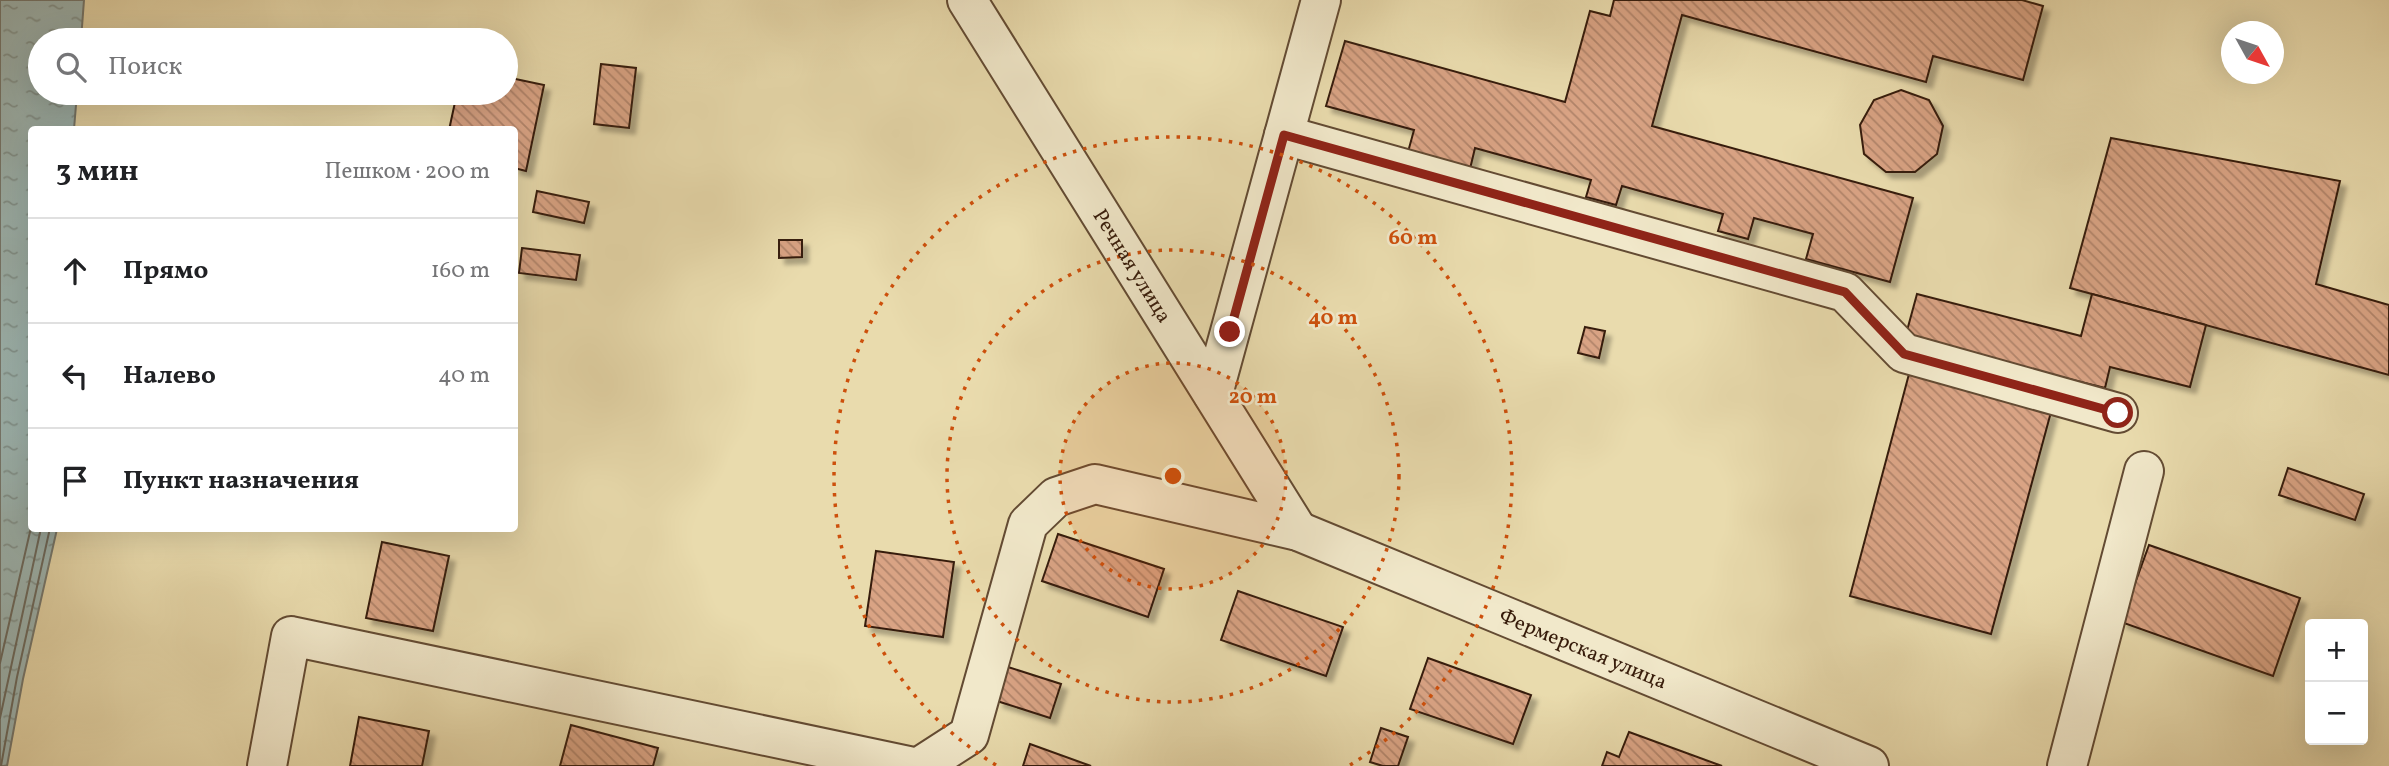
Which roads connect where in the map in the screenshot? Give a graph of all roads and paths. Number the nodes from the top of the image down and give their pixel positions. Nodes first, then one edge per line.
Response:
1 (967, 0) edge
2 (1321, 0) edge
3 (1284, 135) junction
4 (1213, 394) junction
5 (2118, 413) dead end
6 (2144, 471) dead end
7 (1298, 531) junction
8 (267, 766) edge
9 (909, 766) edge
10 (921, 766) edge
11 (1869, 766) edge
12 (2067, 766) edge

1 - 4 street, Речная улица
2 - 3 street
3 - 4 street
3 - 5 street
4 - 7 street, Речная улица
6 - 12 street
7 - 10 street, Фермерская улица
7 - 11 street, Фермерская улица
8 - 9 street

